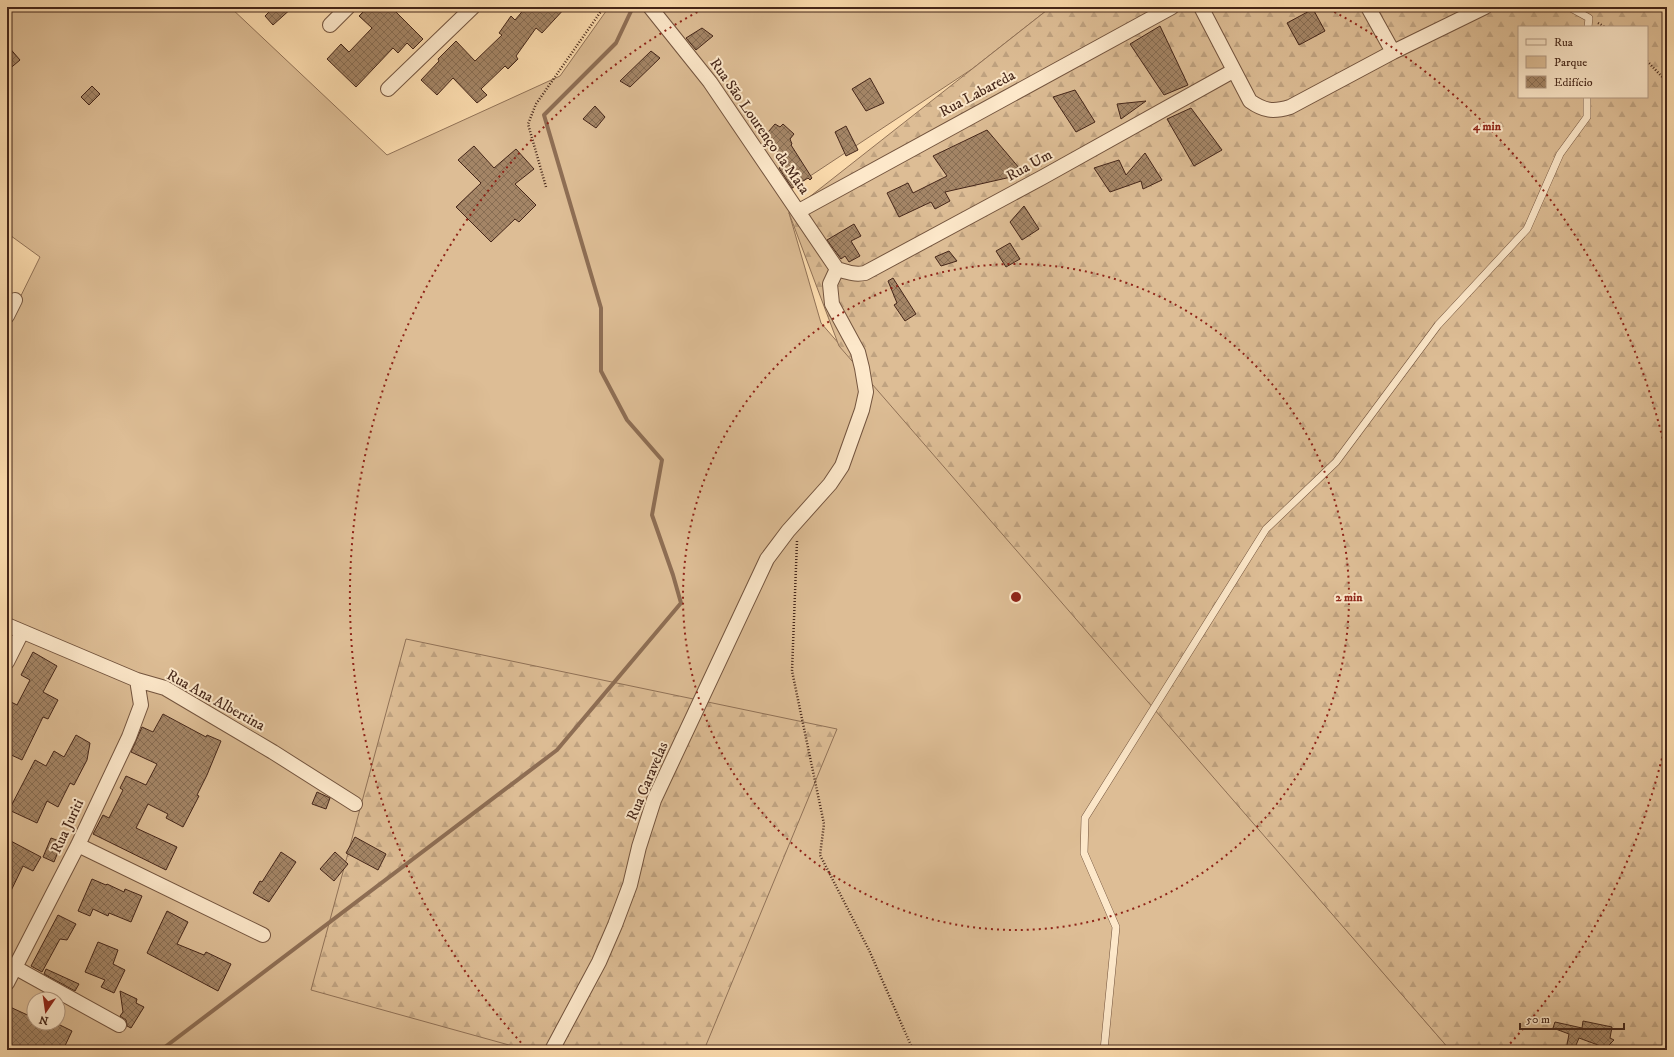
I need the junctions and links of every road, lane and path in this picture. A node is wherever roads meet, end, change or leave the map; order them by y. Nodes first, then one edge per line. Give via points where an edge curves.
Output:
1 (348, 7) edge
2 (473, 7) edge
3 (604, 7) edge
4 (650, 7) edge
5 (1172, 7) edge
6 (1201, 7) edge
7 (1368, 7) edge
8 (1485, 7) edge
9 (1569, 7) edge
10 (330, 25) dead end
11 (1588, 26) edge
12 (1393, 52) junction
13 (1648, 62) edge
14 (1234, 71) junction
15 (1667, 82) edge
16 (388, 89) dead end
17 (1587, 98) edge
18 (546, 187) dead end
19 (799, 211) junction
20 (837, 269) junction
21 (15, 300) dead end
22 (7, 316) edge
23 (798, 521) junction
24 (7, 625) edge
25 (22, 632) junction
26 (7, 662) edge
27 (137, 680) junction
28 (355, 804) dead end
29 (78, 845) junction
30 (263, 935) dead end
31 (16, 968) junction
32 (7, 982) edge
33 (119, 1025) dead end
34 (552, 1050) edge
35 (913, 1050) edge
36 (1104, 1050) edge

1 - 10 street
2 - 16 street
3 - 18 path via 536,104 528,124
4 - 19 street, Rua São Lourenço da Mata via 710,82
5 - 19 street, Rua Labareda
6 - 14 street
7 - 12 street
8 - 12 street
9 - 11 lane via 1589,18
12 - 14 street via 1290,107 1277,111 1258,107 1250,101
13 - 15 path
14 - 20 street, Rua Um via 865,273 850,273
17 - 36 lane via 1587,117 1560,154 1527,229 1438,325 1336,462 1266,529 1085,818 1084,853 1116,927
19 - 20 street, Rua São Lourenço da Mata
20 - 23 street, Rua Caravelas via 830,284 832,304 858,352 866,392 842,466
21 - 22 street
23 - 34 street, Rua Caravelas via 767,559 654,800 630,885 615,925 599,962
23 - 35 path via 792,671 824,824 820,855 869,950
24 - 25 street, Rua Ana Albertina
25 - 26 street
25 - 27 street, Rua Ana Albertina
27 - 28 street, Rua Ana Albertina via 165,688 182,697
27 - 29 street, Rua Juriti via 141,705 129,737
29 - 30 street
29 - 31 street, Rua Juriti
31 - 32 street, Rua Juriti
31 - 33 street

